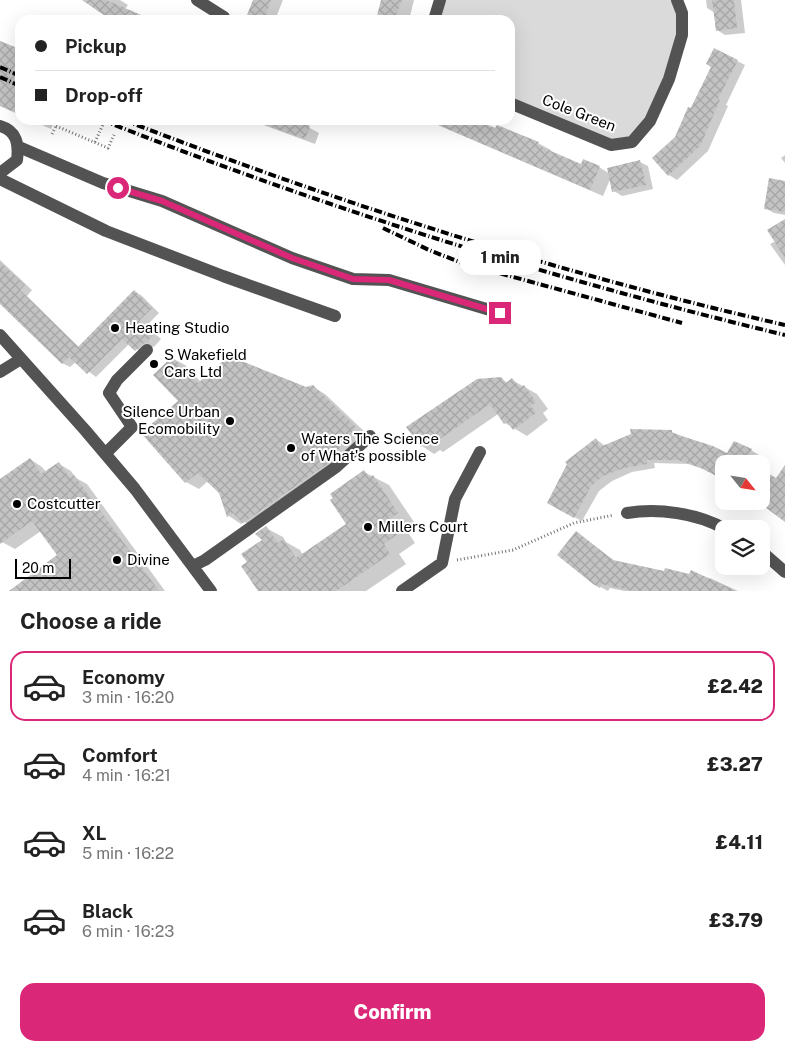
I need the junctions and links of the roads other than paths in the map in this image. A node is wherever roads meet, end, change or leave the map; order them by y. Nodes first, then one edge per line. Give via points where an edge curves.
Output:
1 (197, 0) edge
2 (440, 0) edge
3 (677, 0) edge
4 (221, 15) edge
5 (436, 15) edge
6 (515, 105) edge
7 (0, 126) edge
8 (18, 147) junction
9 (0, 173) edge
10 (0, 179) edge
11 (500, 313) dead end
12 (335, 316) dead end
13 (0, 335) edge
14 (148, 350) dead end
15 (22, 359) junction
16 (0, 372) edge
17 (370, 436) dead end
18 (480, 452) dead end
19 (105, 454) junction
20 (627, 513) road end
21 (715, 523) edge
22 (770, 559) edge
23 (193, 566) junction
24 (785, 572) edge
25 (212, 591) edge
26 (402, 591) edge

1 - 4 street
2 - 5 street
3 - 6 street, Cole Green via 682,13 682,34 669,78 650,120 632,142 611,146
7 - 8 street via 12,133
8 - 9 street via 17,160
8 - 11 street via 103,183 162,201 292,258 344,276 389,280
10 - 12 street via 106,231
13 - 15 street
14 - 19 street via 117,380 109,393 132,427
15 - 16 street
15 - 19 street
17 - 23 street via 336,467
18 - 26 street via 455,499 442,563
19 - 23 street
20 - 21 street via 639,511 692,516
22 - 24 street
23 - 25 street

